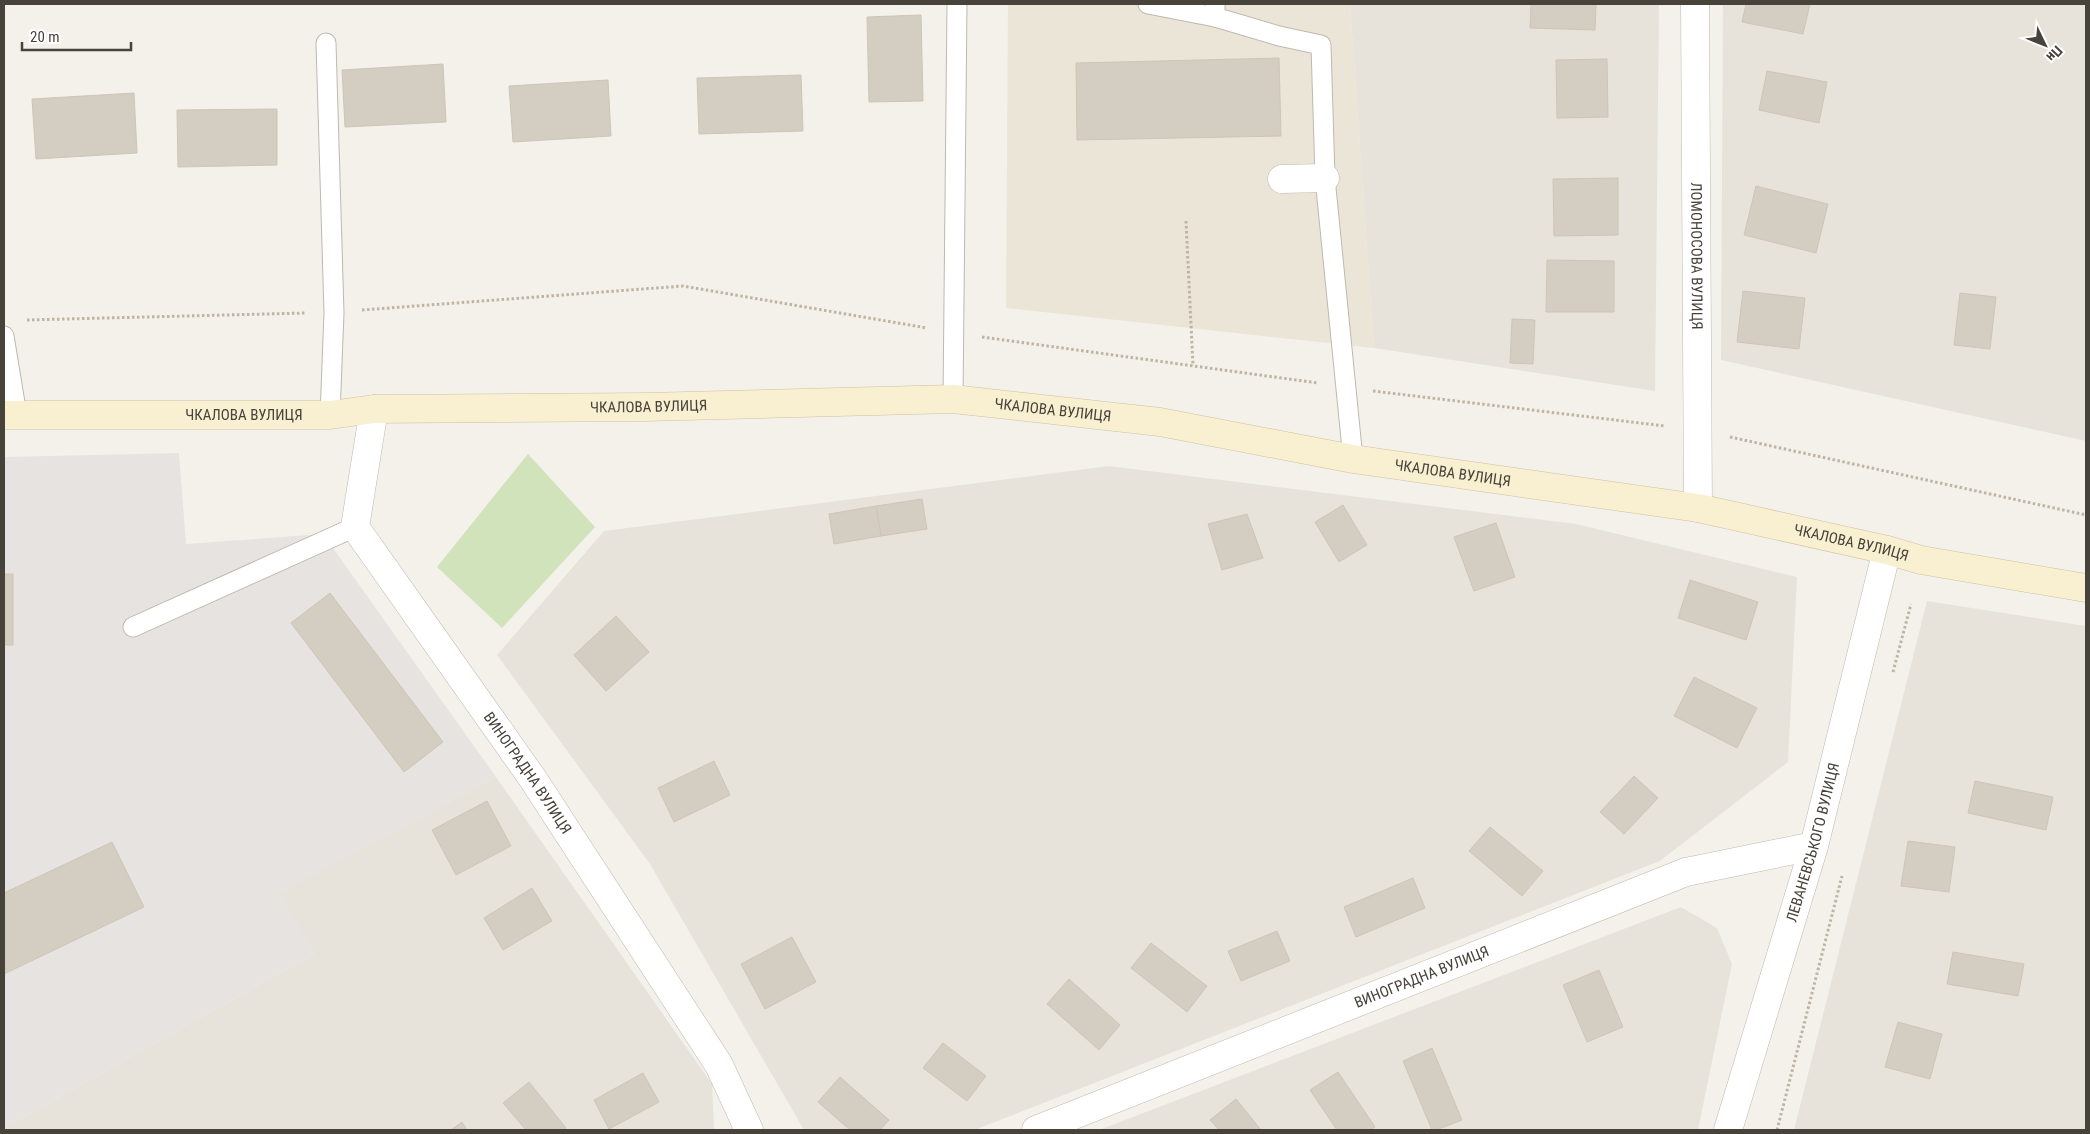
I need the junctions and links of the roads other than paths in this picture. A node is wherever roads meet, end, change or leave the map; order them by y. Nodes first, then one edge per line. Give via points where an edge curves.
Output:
1 (957, 4) edge
2 (1148, 4) edge
3 (1695, 4) edge
4 (1215, 11) edge
5 (326, 43) dead end
6 (1325, 178) junction
7 (1282, 179) dead end
8 (4, 336) edge
9 (953, 399) junction
10 (374, 409) junction
11 (10, 415) edge
12 (330, 415) junction
13 (1354, 459) junction
14 (1698, 508) junction
15 (355, 527) junction
16 (1887, 550) junction
17 (2086, 588) edge
18 (134, 628) dead end
19 (1814, 846) junction
20 (749, 1130) edge
21 (1036, 1130) edge
22 (1728, 1130) edge

1 - 9 lane
2 - 4 lane
3 - 14 street, ЛОМОНОСОВА ВУЛИЦЯ
4 - 6 lane via 1279,36 1321,45
5 - 12 lane via 334,312
6 - 7 street
6 - 13 lane
8 - 11 lane
9 - 10 main road, ЧКАЛОВА ВУЛИЦЯ via 646,407
9 - 13 main road, ЧКАЛОВА ВУЛИЦЯ via 1160,422
10 - 12 main road, ЧКАЛОВА ВУЛИЦЯ
10 - 15 street
11 - 12 main road, ЧКАЛОВА ВУЛИЦЯ
13 - 14 main road, ЧКАЛОВА ВУЛИЦЯ
14 - 16 main road, ЧКАЛОВА ВУЛИЦЯ
15 - 18 lane
15 - 20 street, ВИНОГРАДНА ВУЛИЦЯ via 539,787 719,1065
16 - 17 main road, ЧКАЛОВА ВУЛИЦЯ via 1921,560
16 - 19 street, ЛЕВАНЕВСЬКОГО ВУЛИЦЯ
19 - 21 street, ВИНОГРАДНА ВУЛИЦЯ via 1686,872
19 - 22 street, ЛЕВАНЕВСЬКОГО ВУЛИЦЯ

